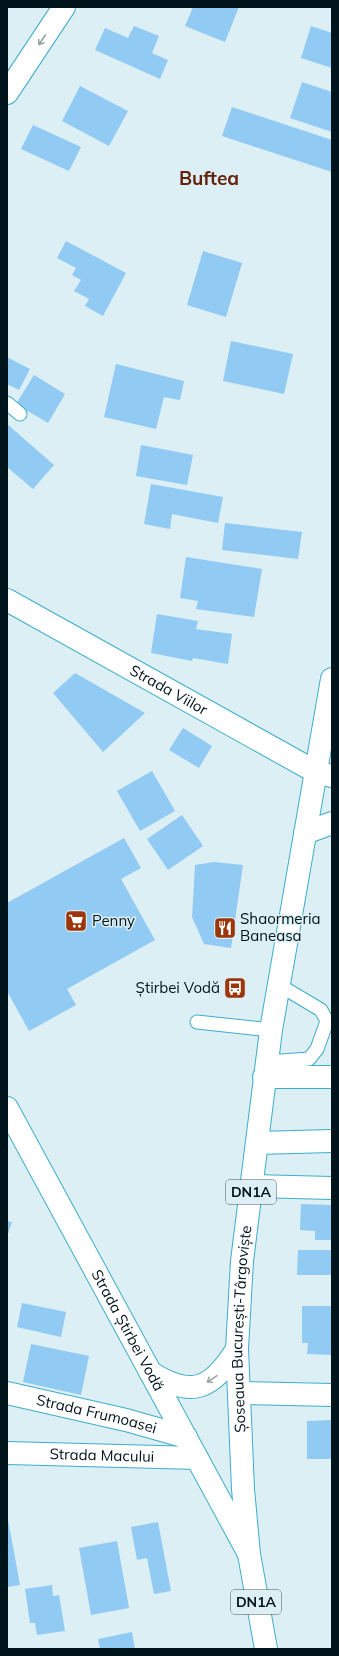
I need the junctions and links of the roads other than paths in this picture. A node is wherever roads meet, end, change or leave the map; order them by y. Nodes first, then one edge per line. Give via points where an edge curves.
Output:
1 (64, 7) edge
2 (7, 93) edge
3 (7, 403) edge
4 (20, 414) dead end
5 (7, 600) edge
6 (332, 678) edge
7 (324, 774) edge
8 (332, 823) edge
9 (305, 833) junction
10 (279, 985) junction
11 (197, 1022) dead end
12 (271, 1030) junction
13 (266, 1070) junction
14 (332, 1078) edge
15 (7, 1108) edge
16 (332, 1141) edge
17 (256, 1143) junction
18 (252, 1186) junction
19 (332, 1188) edge
20 (237, 1349) junction
21 (150, 1372) junction
22 (7, 1393) edge
23 (239, 1393) junction
24 (332, 1395) edge
25 (186, 1437) junction
26 (7, 1453) edge
27 (197, 1458) junction
28 (249, 1554) junction
29 (266, 1649) edge

1 -> 2 main road
3 - 4 lane
5 - 7 main road, Strada Viilor
6 - 7 main road, Șoseaua București-Târgoviște / DN1A
7 - 9 main road, Șoseaua București-Târgoviște / DN1A
8 - 9 main road
9 - 10 main road, Șoseaua București-Târgoviște / DN1A
10 - 12 main road, Șoseaua București-Târgoviște / DN1A
10 - 13 lane via 321,1010 327,1021 318,1049 308,1059
11 - 12 lane
12 - 13 main road, Șoseaua București-Târgoviște / DN1A
13 - 14 main road
13 - 17 main road, Șoseaua București-Târgoviște / DN1A
15 - 21 main road, Strada Știrbei Vodă
16 - 17 main road
17 - 18 main road, Șoseaua București-Târgoviște / DN1A
18 - 19 main road
18 - 20 main road, Șoseaua București-Târgoviște / DN1A via 242,1261
20 -> 21 main road via 216,1378 201,1386 181,1386 165,1381
20 - 23 main road, Șoseaua București-Târgoviște / DN1A
21 - 25 main road, Strada Știrbei Vodă
22 - 25 main road, Strada Frumoasei via 126,1420
23 - 24 main road
23 - 28 main road, Șoseaua București-Târgoviște / DN1A
25 - 27 main road, Strada Știrbei Vodă
26 - 27 main road, Strada Macului
27 - 28 main road, Strada Știrbei Vodă
28 - 29 main road, Șoseaua București-Târgoviște / DN1A

